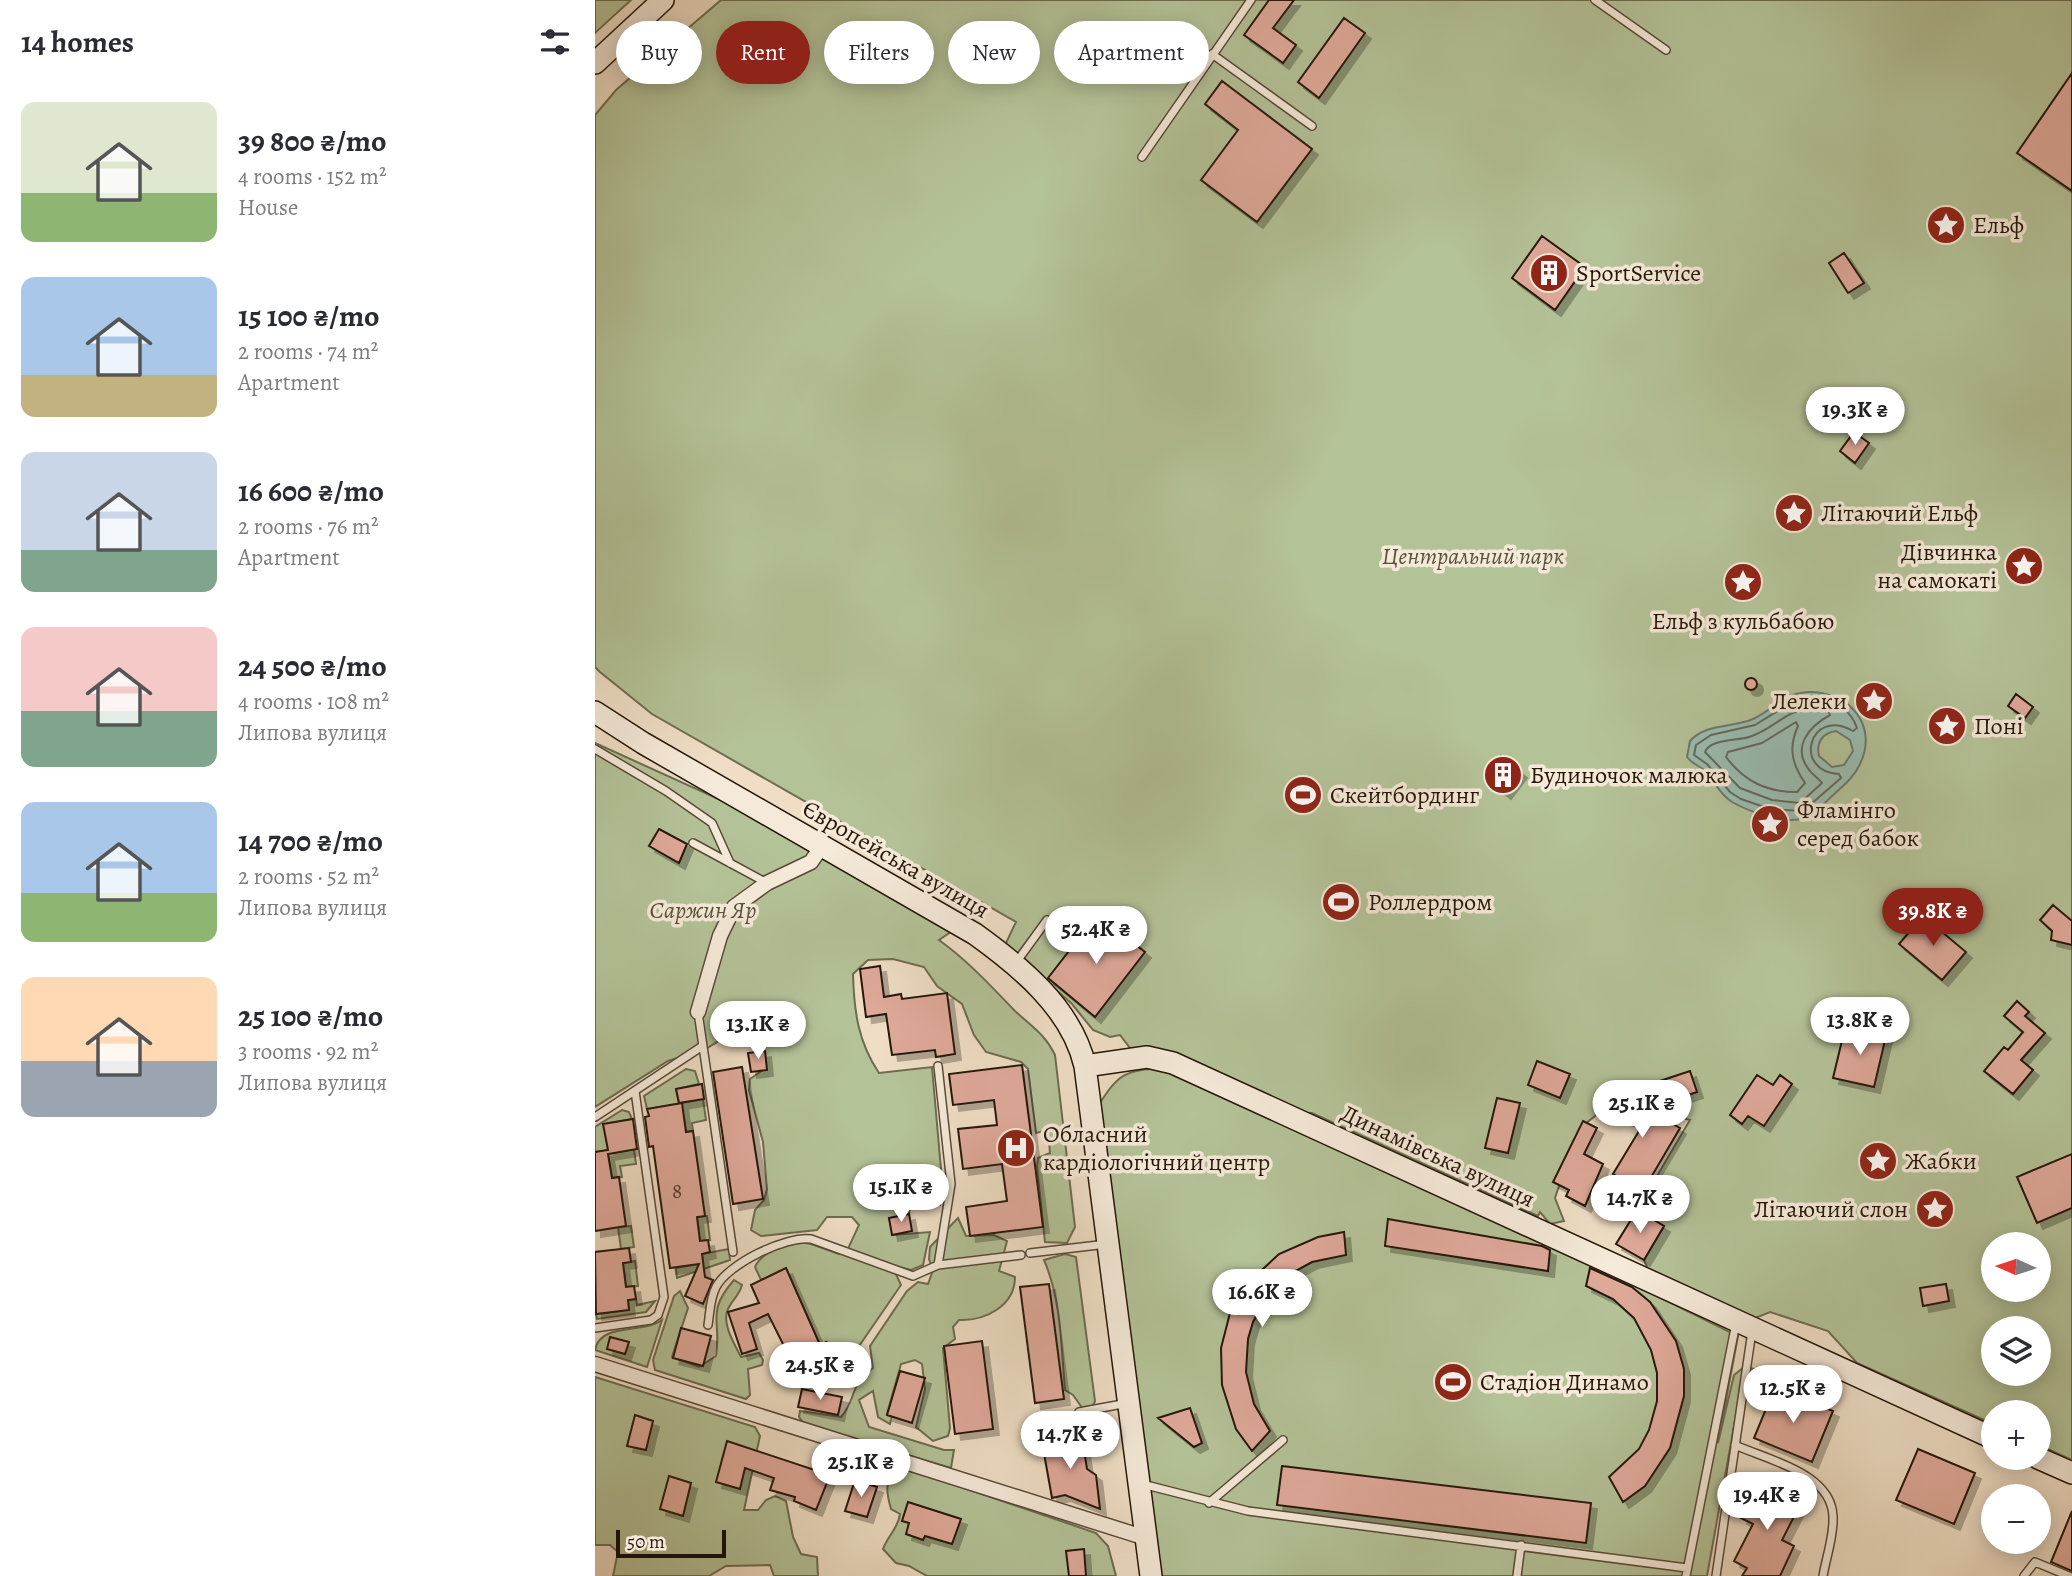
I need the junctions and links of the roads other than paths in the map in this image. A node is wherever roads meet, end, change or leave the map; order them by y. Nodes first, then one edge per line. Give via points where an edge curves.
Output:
1 (663, 0) edge
2 (1251, 0) edge
3 (1595, 0) edge
4 (1666, 50) dead end
5 (1212, 54) junction
6 (595, 63) edge
7 (1312, 126) dead end
8 (1142, 157) dead end
9 (595, 712) edge
10 (595, 749) edge
11 (693, 843) dead end
12 (822, 846) junction
13 (730, 863) junction
14 (767, 883) junction
15 (1070, 937) dead end
16 (1015, 965) junction
17 (698, 1012) joint
18 (701, 1047) junction
19 (939, 1066) dead end
20 (1085, 1066) junction
21 (635, 1091) junction
22 (595, 1117) edge
23 (1108, 1244) junction
24 (733, 1252) dead end
25 (1030, 1253) dead end
26 (1021, 1255) dead end
27 (938, 1265) junction
28 (708, 1325) dead end
29 (1744, 1325) junction
30 (595, 1328) edge
31 (595, 1364) edge
32 (1129, 1403) junction
33 (1079, 1412) dead end
34 (1981, 1433) edge
35 (1283, 1440) dead end
36 (1735, 1445) junction
37 (2051, 1464) edge
38 (2072, 1473) edge
39 (1139, 1483) junction
40 (1209, 1503) junction
41 (1146, 1538) junction
42 (1521, 1545) junction
43 (1686, 1572) edge
44 (1151, 1576) edge
45 (1517, 1576) edge
46 (1716, 1576) edge
47 (1823, 1576) edge
48 (2024, 1576) edge
49 (2069, 1576) edge

1 - 6 main road
2 - 5 lane
3 - 4 lane
5 - 7 lane
5 - 8 lane
9 - 12 main road, Європейська вулиця
10 - 13 lane via 712,823
11 - 13 lane
12 - 14 street via 811,862
12 - 16 main road, Європейська вулиця via 961,925
13 - 14 lane
14 - 17 street via 730,912
15 - 16 lane via 1047,920
16 - 20 main road, Європейська вулиця via 1071,1028
17 - 18 lane
18 - 21 lane
18 - 24 lane
19 - 27 lane via 951,1184
20 - 23 main road, Європейська вулиця
20 - 29 main road, Динамівська вулиця via 1147,1057 1173,1063
21 - 22 lane
21 - 30 lane via 664,1297 658,1315 651,1320
23 - 25 lane
23 - 32 main road, Європейська вулиця
26 - 27 lane
27 - 28 lane via 913,1276 811,1239 783,1241 723,1277 715,1288
29 - 34 main road, Динамівська вулиця
29 - 36 lane
29 - 43 lane
31 - 41 street
32 - 33 lane
32 - 39 main road, Європейська вулиця
35 - 40 lane
36 - 46 lane
36 - 47 lane via 1821,1486 1831,1502 1833,1518
37 - 38 main road
39 - 40 lane
39 - 41 main road, Європейська вулиця
40 - 42 lane
41 - 44 main road, Європейська вулиця
42 - 43 lane
42 - 45 lane
48 - 49 lane via 2035,1562

